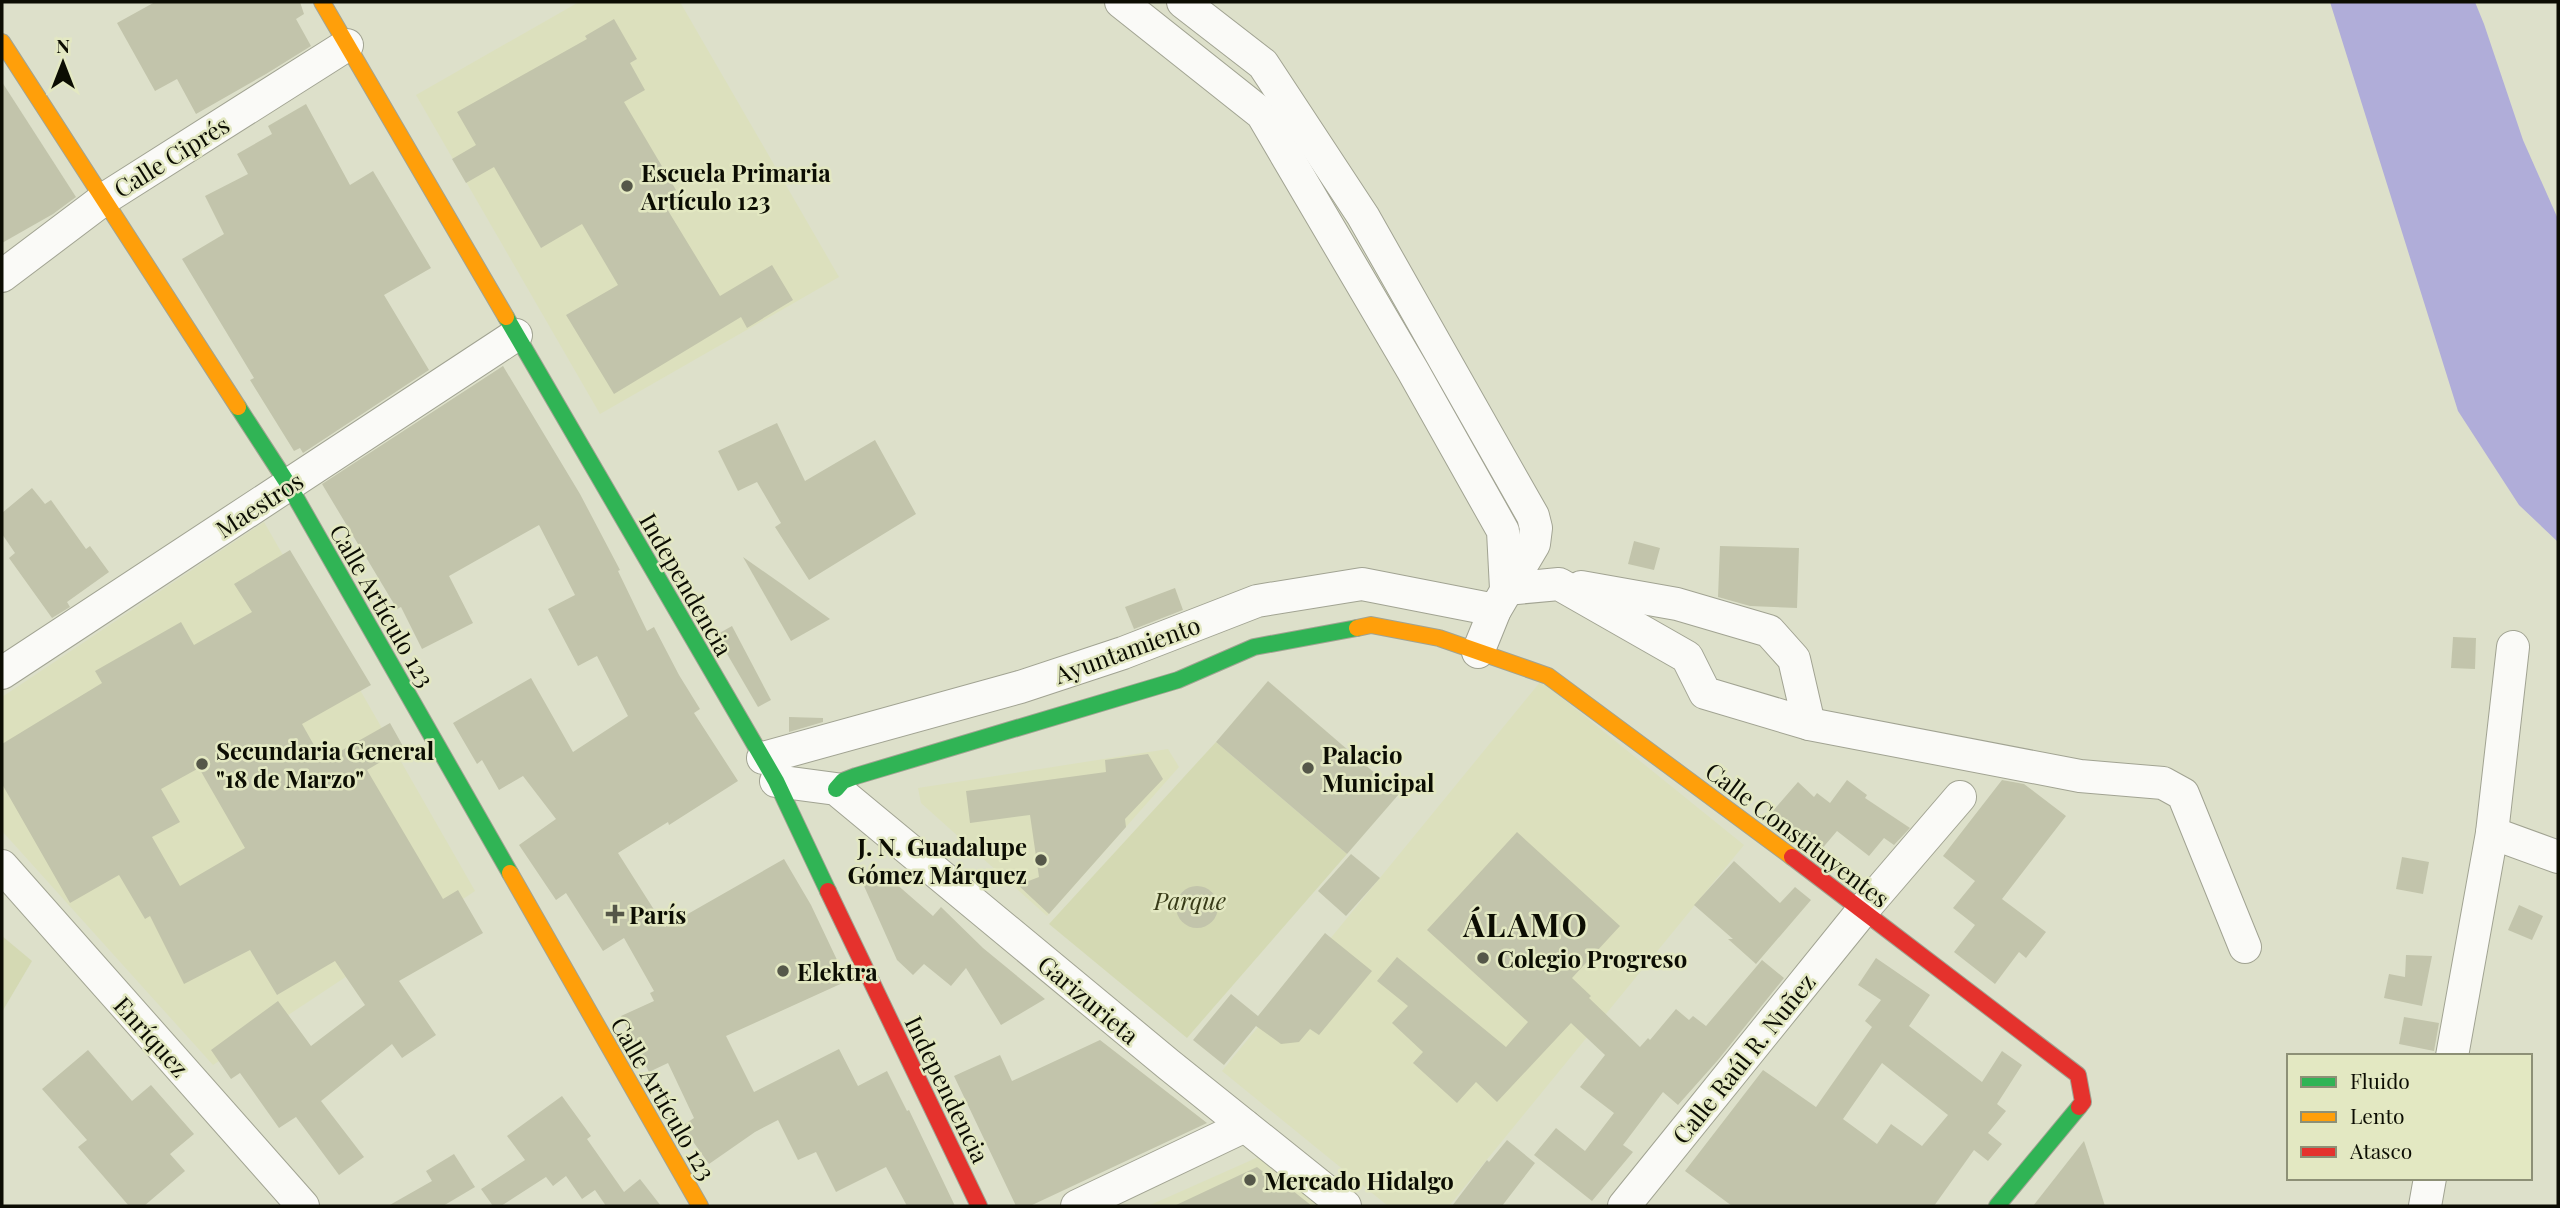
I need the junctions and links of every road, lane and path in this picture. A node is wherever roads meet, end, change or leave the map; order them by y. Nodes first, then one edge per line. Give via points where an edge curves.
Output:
1 (323, 2) edge
2 (1121, 2) edge
3 (1183, 2) edge
4 (2, 42) edge
5 (347, 45) junction
6 (104, 199) junction
7 (2, 276) edge
8 (516, 335) junction
9 (288, 484) junction
10 (1559, 584) junction
11 (1500, 599) junction
12 (2513, 647) dead end
13 (1478, 652) junction
14 (2, 673) edge
15 (1809, 724) junction
16 (769, 770) junction
17 (836, 789) junction
18 (1960, 797) dead end
19 (2492, 833) junction
20 (2558, 857) edge
21 (2, 866) edge
22 (1863, 910) junction
23 (2245, 947) dead end
24 (2452, 1054) edge
25 (1245, 1126) junction
26 (2430, 1180) edge
27 (294, 1204) edge
28 (1631, 1204) edge
29 (700, 1206) edge
30 (979, 1206) edge
31 (1077, 1206) edge
32 (1345, 1206) edge
33 (1997, 1206) edge
34 (2425, 1206) edge

1 - 5 street, Independencia
2 - 11 street via 1262,114 1503,531
3 - 11 street via 1263,64 1363,216 1533,516 1534,544
4 - 6 street, Calle Artículo 123
5 - 6 street, Calle Ciprés
5 - 8 street, Independencia
6 - 7 street, Calle Ciprés
6 - 9 street, Calle Artículo 123
8 - 9 street, Maestros
8 - 16 street, Independencia
9 - 14 street, Maestros
9 - 29 street, Calle Artículo 123
10 - 11 street, Ayuntamiento
10 - 15 street via 1687,657 1705,693
10 - 15 street, Ayuntamiento via 1677,604 1769,631 1794,659
11 - 13 street
11 - 16 street, Ayuntamiento via 1362,584 1257,601 1123,653
12 - 19 street
13 - 17 street, Ayuntamiento via 1439,638 1371,625 1283,640 1254,647 1178,680 856,776
13 - 22 street, Calle Constituyentes via 1548,676
15 - 23 street via 2080,776 2163,783 2183,794
16 - 17 street
16 - 30 street, Independencia
17 - 25 street, Garizurieta
18 - 22 street, Calle Raúl R. Nuñez
19 - 20 street
19 - 24 street
21 - 27 street, Enríquez
22 - 28 street, Calle Raúl R. Nuñez
22 - 33 street, Calle Constituyentes via 2078,1076 2083,1102
25 - 31 street
25 - 32 street, Garizurieta
26 - 34 street

